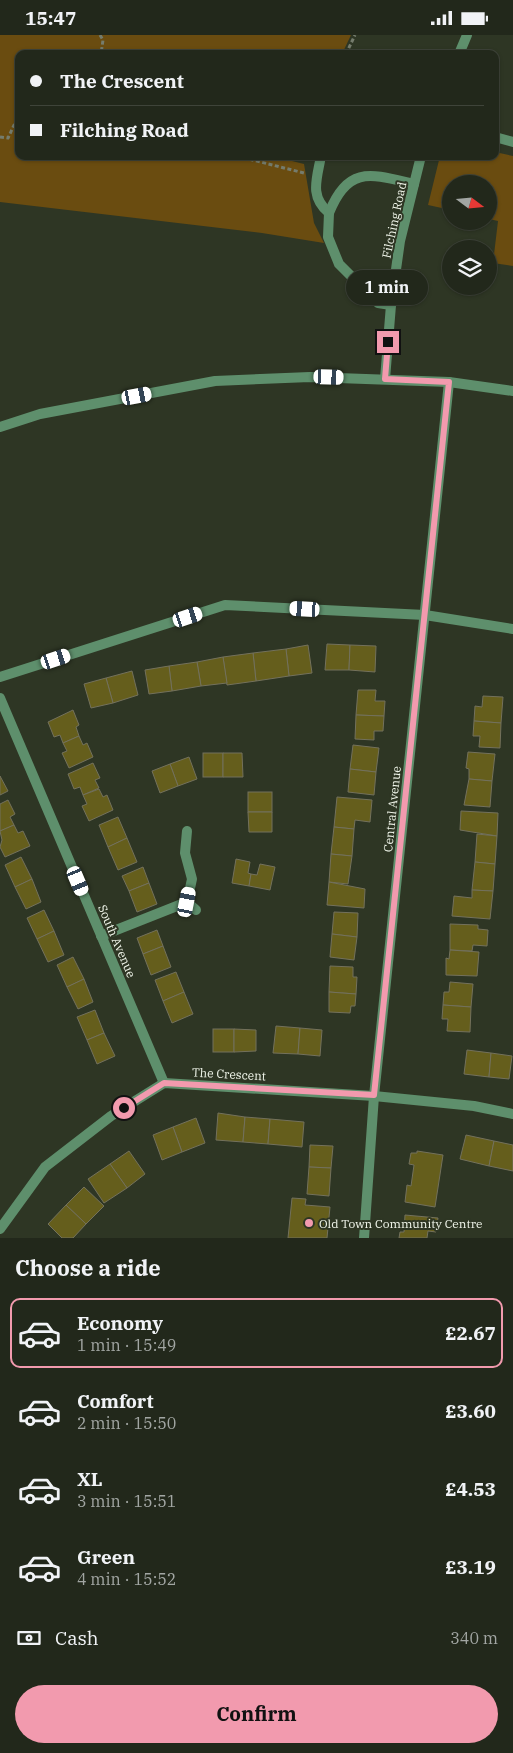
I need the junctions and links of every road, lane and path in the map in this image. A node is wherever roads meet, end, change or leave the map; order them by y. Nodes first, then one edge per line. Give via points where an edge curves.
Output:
1 (100, 35) edge
2 (355, 35) edge
3 (467, 35) edge
4 (102, 50) edge
5 (348, 50) edge
6 (461, 50) edge
7 (15, 123) edge
8 (0, 137) edge
9 (499, 138) edge
10 (513, 142) edge
11 (252, 160) edge
12 (320, 160) edge
13 (420, 160) edge
14 (317, 177) junction
15 (414, 185) junction
16 (329, 213) junction
17 (391, 305) junction
18 (385, 379) junction
19 (449, 382) junction
20 (513, 391) edge
21 (0, 427) edge
22 (425, 615) junction
23 (513, 629) edge
24 (0, 677) edge
25 (0, 699) edge
26 (187, 831) dead end
27 (187, 902) junction
28 (196, 910) dead end
29 (101, 936) junction
30 (164, 1083) junction
31 (374, 1095) junction
32 (513, 1114) edge
33 (0, 1229) edge
34 (364, 1238) edge

1 - 4 path
2 - 5 path
3 - 6 street
7 - 8 path via 8,138
9 - 10 street
11 - 14 path
12 - 14 street
13 - 15 street, Filching Road
14 - 16 street via 316,195 320,205
15 - 16 street via 367,176 350,181 337,193
15 - 17 street, Filching Road via 400,241
16 - 17 street via 328,237 339,264 378,303
17 - 18 street, Filching Road
18 - 19 street
18 - 21 street via 310,377 215,381 40,414
19 - 20 street
19 - 22 street, Central Avenue
22 - 23 street
22 - 24 street via 225,605
22 - 31 street, Central Avenue
25 - 29 street, South Avenue
26 - 27 street via 185,853 192,879
27 - 28 street
27 - 29 street
29 - 30 street, South Avenue
30 - 31 street, The Crescent
30 - 33 street via 111,1117 45,1167
31 - 32 street, The Crescent via 474,1106
31 - 34 street, Central Avenue

